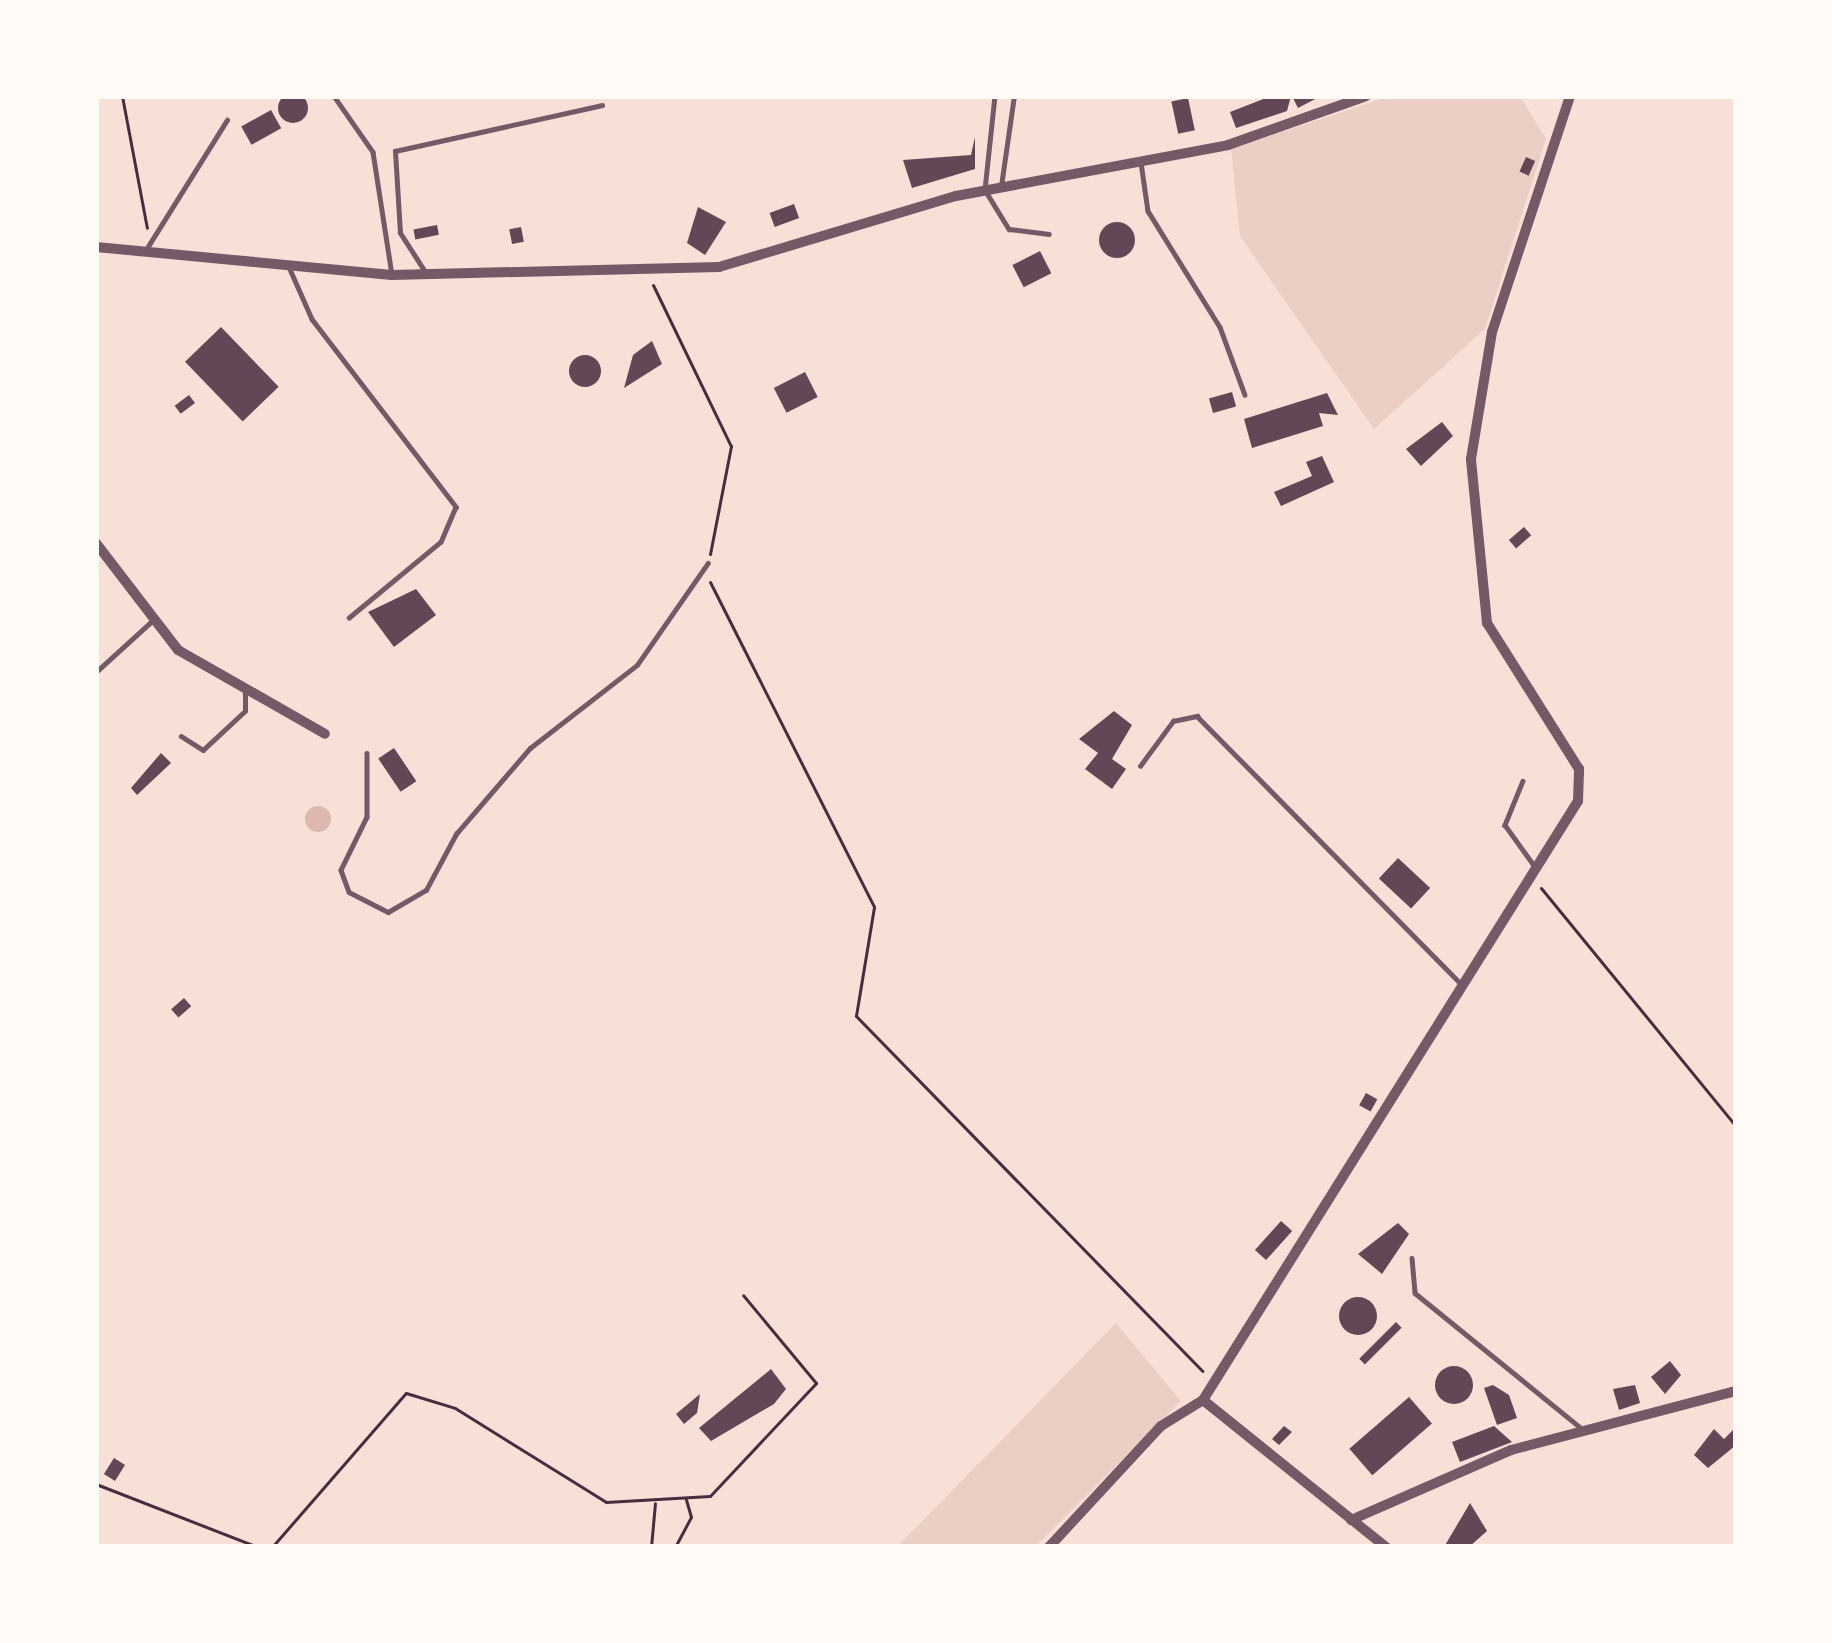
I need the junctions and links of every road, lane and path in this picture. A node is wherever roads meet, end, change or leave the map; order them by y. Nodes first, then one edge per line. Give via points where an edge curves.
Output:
1 (122, 96) edge
2 (334, 96) edge
3 (995, 96) edge
4 (1014, 96) edge
5 (1366, 96) edge
6 (1570, 96) edge
7 (602, 105) dead end
8 (227, 120) dead end
9 (1141, 161) junction
10 (1001, 186) junction
11 (985, 190) junction
12 (1049, 234) dead end
13 (147, 242) junction
14 (96, 247) edge
15 (289, 262) junction
16 (654, 271) junction
17 (392, 275) junction
18 (428, 276) junction
19 (1245, 395) dead end
20 (96, 544) edge
21 (708, 563) junction
22 (349, 618) dead end
23 (152, 621) junction
24 (96, 672) edge
25 (244, 686) junction
26 (325, 734) dead end
27 (181, 736) dead end
28 (367, 753) dead end
29 (1140, 766) dead end
30 (1523, 781) dead end
31 (1533, 864) junction
32 (1457, 981) junction
33 (1736, 1126) edge
34 (1412, 1258) dead end
35 (743, 1295) dead end
36 (1213, 1383) junction
37 (1736, 1391) edge
38 (1203, 1400) junction
39 (1584, 1431) junction
40 (96, 1484) edge
41 (686, 1499) junction
42 (655, 1502) junction
43 (1351, 1520) junction
44 (258, 1547) edge
45 (272, 1547) edge
46 (651, 1547) edge
47 (675, 1547) edge
48 (1049, 1547) edge
49 (1386, 1547) edge

1 - 13 path
2 - 17 lane via 373,152
3 - 11 lane
4 - 10 lane
5 - 9 street via 1228,145
6 - 31 street via 1492,332 1471,459 1486,623 1582,778 1573,812
7 - 18 lane via 395,151 400,233
8 - 13 lane
9 - 10 street
9 - 19 lane via 1148,211 1220,327
10 - 11 street
11 - 12 lane via 1009,229
11 - 16 street via 764,257
13 - 14 street
13 - 15 street
15 - 17 street
15 - 22 lane via 312,319 456,507 441,542
16 - 18 street
16 - 21 path via 731,446
17 - 18 street
20 - 23 street
21 - 28 lane via 638,665 530,748 456,834 426,890 388,912 350,892 341,870 367,817
21 - 36 path via 710,587 874,907 856,1016
23 - 24 lane
23 - 25 street via 178,650
25 - 26 street
25 - 27 lane via 245,711 203,750
29 - 32 lane via 1173,721 1197,716
30 - 31 lane via 1505,825
31 - 32 street
31 - 33 path via 1545,898
32 - 36 street
34 - 39 lane via 1415,1293
35 - 41 path via 816,1383 710,1496
36 - 38 street
37 - 39 street
38 - 43 street
38 - 48 street via 1161,1426
39 - 43 street
40 - 44 path
41 - 42 path
41 - 47 path via 691,1517
42 - 45 path via 606,1502 455,1408 406,1393
42 - 46 path
43 - 49 street

